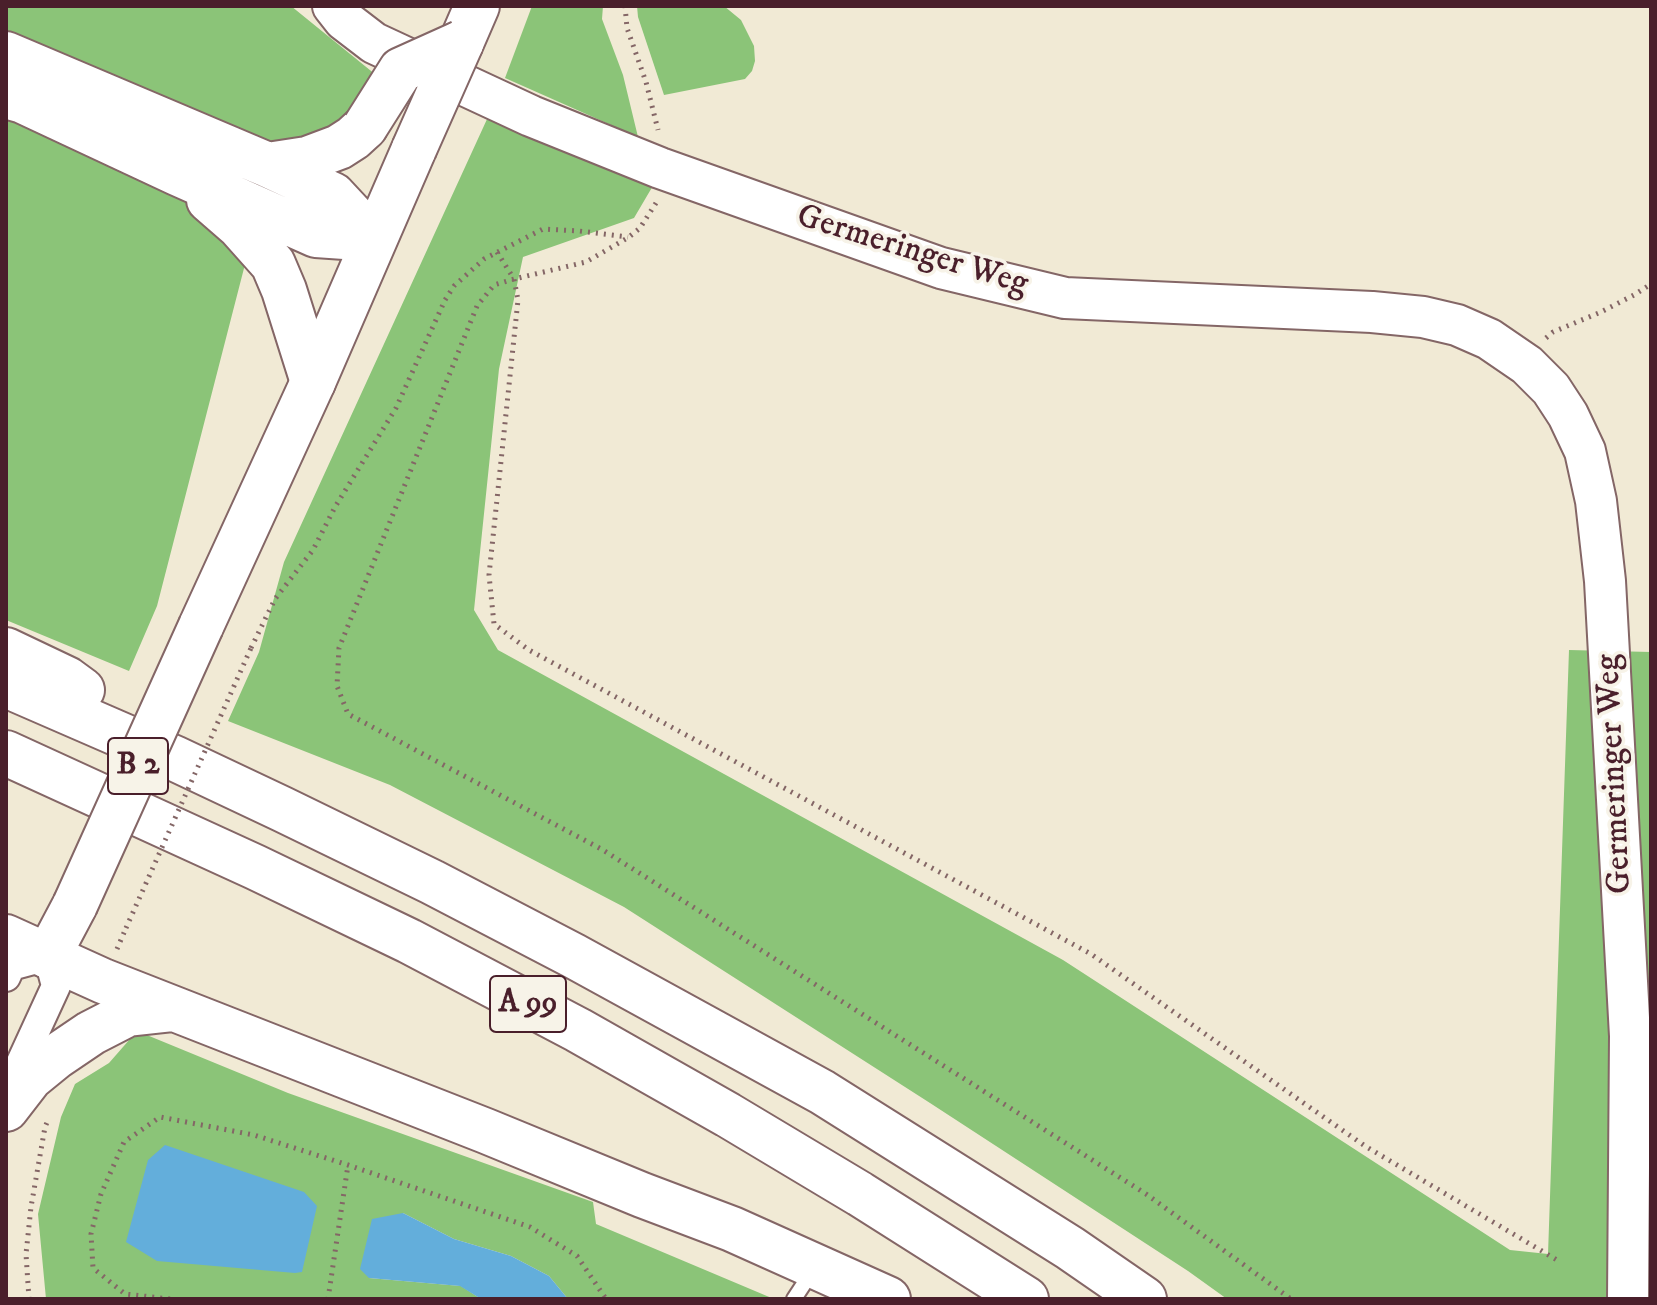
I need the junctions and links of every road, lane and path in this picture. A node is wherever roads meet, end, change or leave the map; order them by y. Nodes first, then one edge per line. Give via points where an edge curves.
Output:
1 (333, 6) edge
2 (625, 6) edge
3 (469, 25) edge
4 (6, 54) edge
5 (6, 96) edge
6 (268, 165) junction
7 (660, 168) junction
8 (177, 173) junction
9 (629, 237) junction
10 (374, 239) junction
11 (497, 252) junction
12 (514, 279) junction
13 (1651, 284) edge
14 (1527, 365) junction
15 (313, 382) junction
16 (6, 650) edge
17 (6, 685) edge
18 (6, 753) edge
19 (174, 758) junction
20 (6, 937) edge
21 (48, 956) junction
22 (6, 977) edge
23 (103, 981) junction
24 (174, 1009) junction
25 (6, 1095) edge
26 (6, 1109) edge
27 (51, 1113) dead end
28 (348, 1165) junction
29 (1557, 1260) dead end
30 (805, 1282) edge
31 (29, 1299) edge
32 (170, 1299) edge
33 (328, 1299) edge
34 (606, 1299) edge
35 (888, 1299) edge
36 (1026, 1299) edge
37 (1144, 1299) edge
38 (1291, 1299) edge
39 (1628, 1299) edge

1 - 7 street, Germeringer Weg via 374,43 531,116
2 - 7 path via 659,133
3 - 6 main road, bridge via 401,70 353,138 307,159
3 - 10 main road, B 2, bridge
4 - 6 main road
5 - 8 main road
6 - 10 main road via 333,195
7 - 9 path via 657,201
7 - 14 street, Germeringer Weg via 941,268 1065,298 1423,317 1489,339
8 - 10 main road via 316,235
8 - 15 main road via 240,227 273,264
9 - 11 path via 543,229
9 - 12 path via 586,262
10 - 15 main road, B 2
11 - 12 path
11 - 23 path, bridge via 454,286 445,300 396,408 313,550 275,599
12 - 29 path via 518,300 489,575 494,624 529,650 1091,954 1365,1146
12 - 38 path via 494,285 477,306 339,648 337,686 348,714 603,850 1146,1194
13 - 14 path via 1553,332
14 - 39 street, Germeringer Weg via 1568,415 1585,451 1596,501 1630,1036
15 - 21 main road, B 2, bridge
16 - 19 main road via 67,679
17 - 19 main road, A 99
18 - 36 main road, A 99 via 381,927 578,1030 755,1130
19 - 37 main road, A 99 via 432,882 822,1092
20 - 21 main road
21 - 22 street via 11,966
21 - 23 main road
21 - 25 street via 56,986
23 - 24 main road
24 - 26 main road via 128,1014 91,1033 30,1078
24 - 30 main road via 732,1229
27 - 31 path via 31,1207
28 - 32 path via 254,1135 160,1117 124,1142 101,1194 91,1234 93,1268 125,1294
28 - 33 path
28 - 34 path via 530,1227 577,1256
30 - 35 main road

